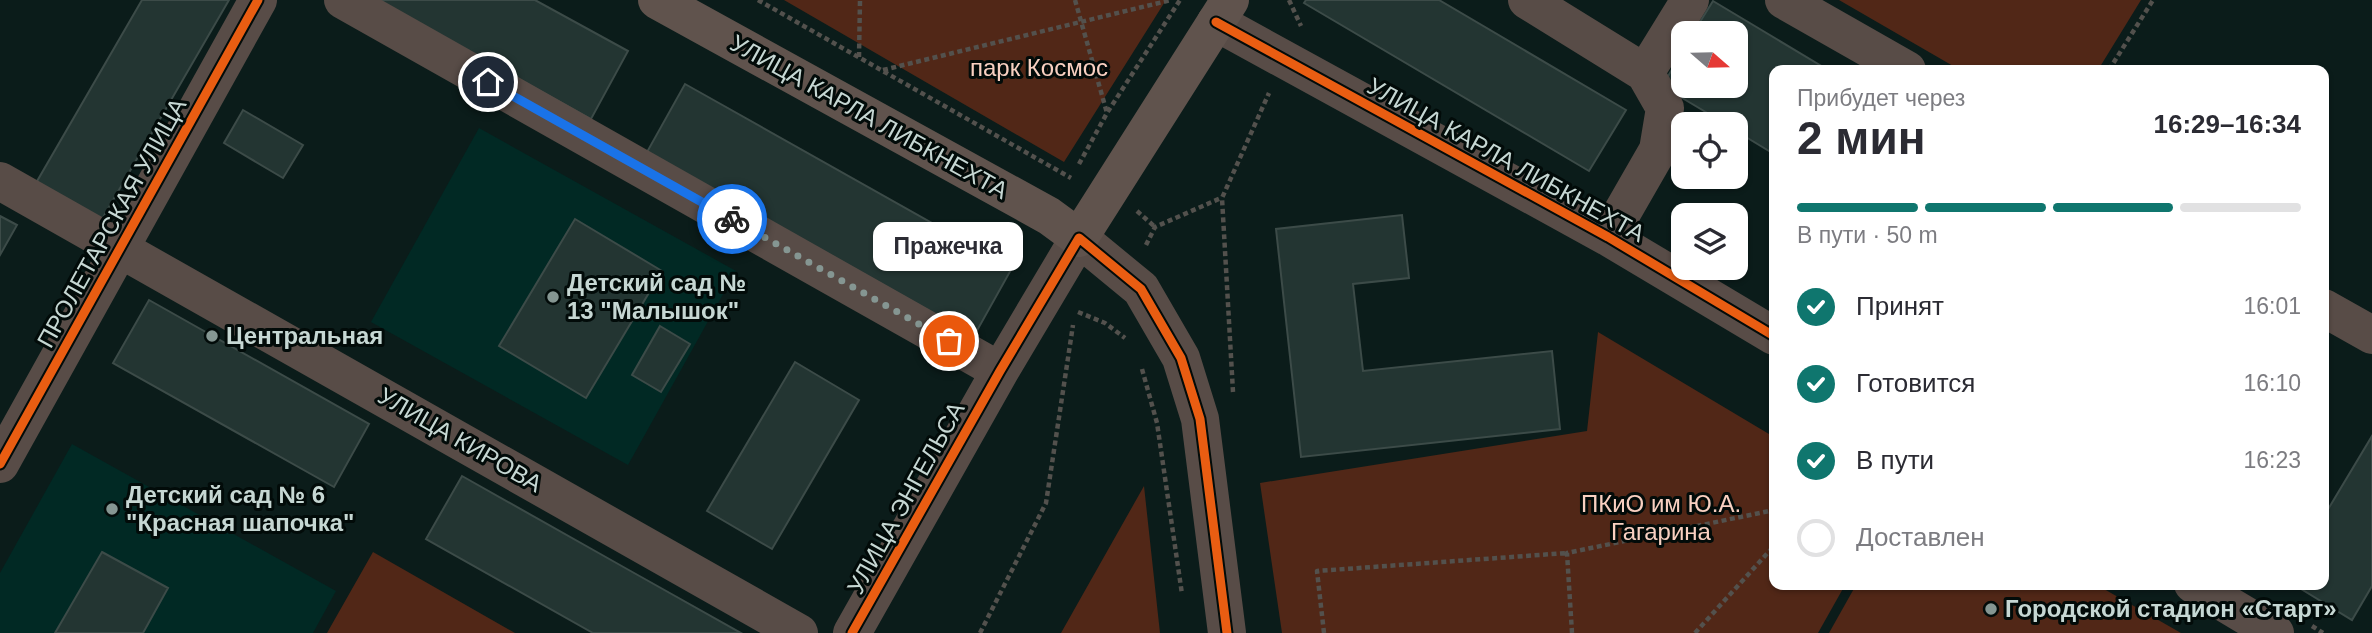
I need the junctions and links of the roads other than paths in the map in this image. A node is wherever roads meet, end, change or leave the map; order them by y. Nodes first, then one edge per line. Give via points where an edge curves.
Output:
1 (258, 0) edge
2 (343, 0) edge
3 (657, 0) edge
4 (1527, 0) edge
5 (1690, 0) edge
6 (1784, 0) edge
7 (1223, 11) edge
8 (1898, 65) edge
9 (1645, 73) junction
10 (0, 181) edge
11 (1064, 227) junction
12 (1608, 237) junction
13 (121, 248) junction
14 (2329, 311) edge
15 (1769, 333) edge
16 (2372, 335) edge
17 (1000, 370) junction
18 (0, 464) edge
19 (2203, 590) edge
20 (799, 633) edge
21 (852, 633) edge
22 (1227, 633) edge
23 (2275, 633) edge

1 - 13 street, ПРОЛЕТАРСКАЯ УЛИЦА
2 - 17 street
3 - 11 main road, УЛИЦА КАРЛА ЛИБКНЕХТА
4 - 9 street
5 - 9 street
6 - 8 street
7 - 11 main road, УЛИЦА ЭНГЕЛЬСА
7 - 12 street, УЛИЦА КАРЛА ЛИБКНЕХТА via 1284,60
9 - 12 street via 1665,107 1657,150
10 - 13 street, УЛИЦА КИРОВА
11 - 17 street, УЛИЦА ЭНГЕЛЬСА
11 - 22 street via 1141,289 1181,358 1200,419
12 - 15 street, УЛИЦА КАРЛА ЛИБКНЕХТА
13 - 18 street, ПРОЛЕТАРСКАЯ УЛИЦА
13 - 20 street, УЛИЦА КИРОВА
14 - 16 street
17 - 21 street, УЛИЦА ЭНГЕЛЬСА
19 - 23 street

